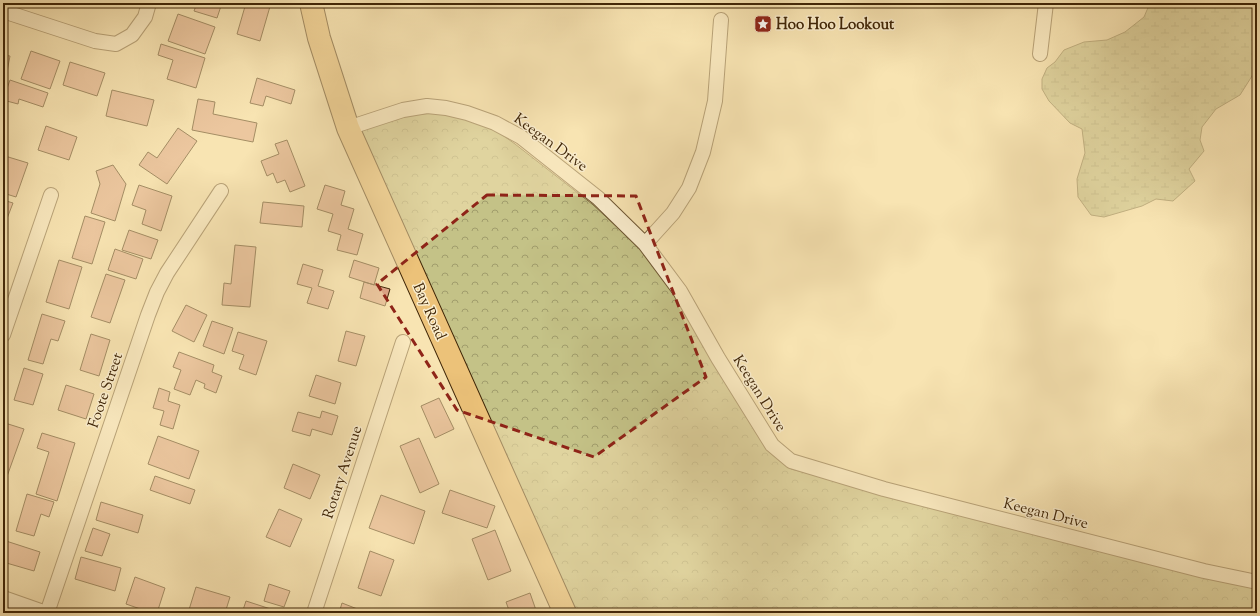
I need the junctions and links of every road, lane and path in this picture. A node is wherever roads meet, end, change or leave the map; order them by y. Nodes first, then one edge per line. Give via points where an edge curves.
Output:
1 (149, 3) edge
2 (311, 3) edge
3 (1046, 3) edge
4 (3, 11) edge
5 (721, 20) dead end
6 (1040, 54) dead end
7 (348, 128) junction
8 (220, 191) dead end
9 (51, 195) dead end
10 (645, 244) junction
11 (3, 335) edge
12 (403, 342) dead end
13 (1257, 582) edge
14 (3, 600) edge
15 (40, 613) edge
16 (47, 613) edge
17 (314, 613) edge
18 (565, 613) edge

1 - 4 street via 145,18 132,35 116,44 95,41
2 - 7 main road, Bay Road
3 - 6 street
5 - 10 street via 715,101 703,152 689,188 673,213
7 - 10 street, Keegan Drive via 403,110 427,106 453,110 495,123 521,138 598,198
7 - 18 main road, Bay Road
8 - 16 street, Foote Street via 157,292
9 - 11 street
10 - 13 street, Keegan Drive via 680,291 772,445 791,461 891,491 1204,571
12 - 17 street, Rotary Avenue
14 - 15 street

